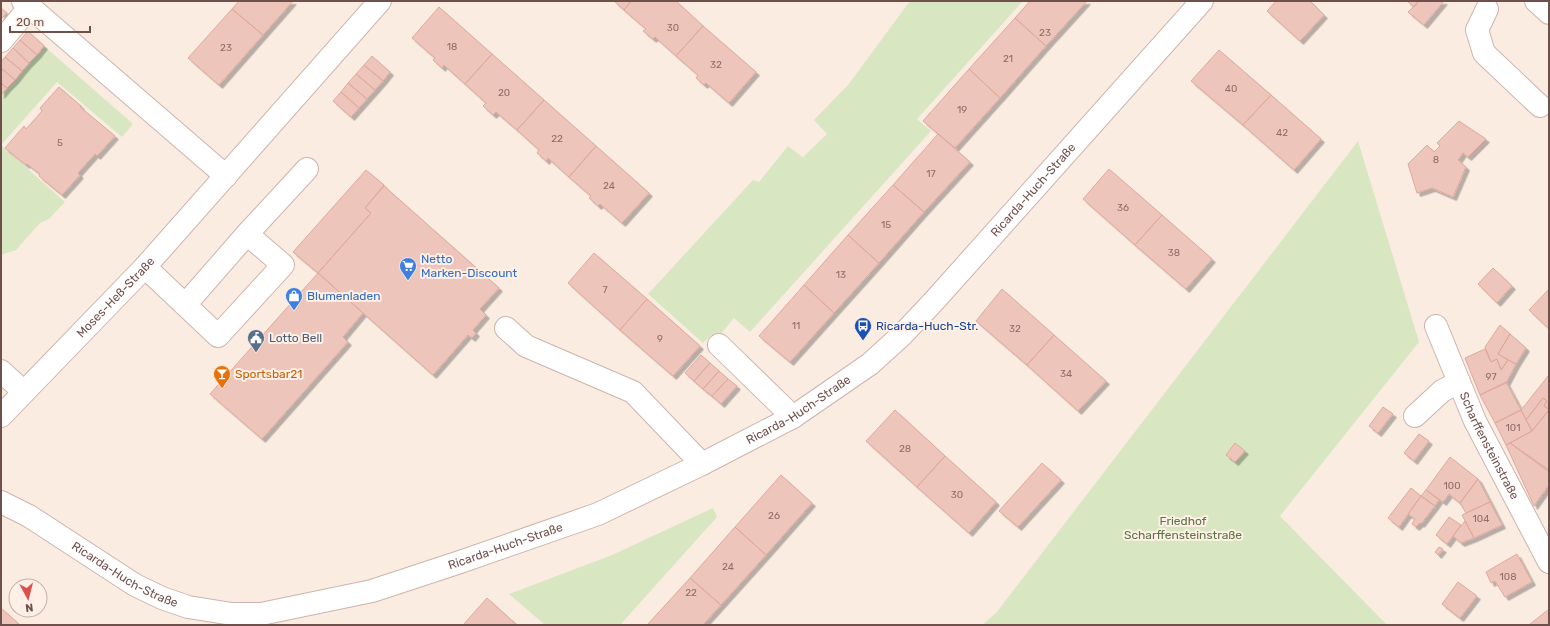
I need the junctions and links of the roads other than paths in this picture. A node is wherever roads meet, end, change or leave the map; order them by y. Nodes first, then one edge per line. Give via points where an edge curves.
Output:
1 (380, 1) edge
2 (1202, 1) edge
3 (1536, 1) edge
4 (27, 4) edge
5 (1487, 9) dead end
6 (1549, 13) edge
7 (1, 41) edge
8 (1540, 106) dead end
9 (307, 169) dead end
10 (226, 176) junction
11 (247, 234) junction
12 (145, 267) junction
13 (185, 305) junction
14 (1436, 326) dead end
15 (506, 328) dead end
16 (719, 345) dead end
17 (1, 371) edge
18 (1459, 382) junction
19 (24, 392) junction
20 (1, 416) edge
21 (1415, 416) dead end
22 (793, 417) junction
23 (702, 464) junction
24 (1, 502) edge
25 (1549, 562) edge
26 (261, 619) edge

1 - 10 street, Moses-Heß-Straße
2 - 22 street, Ricarda-Huch-Straße via 903,334 870,364
3 - 6 street
4 - 7 street
4 - 10 street
5 - 8 street via 1477,30 1484,53
9 - 11 street
10 - 12 street, Moses-Heß-Straße
11 - 13 street
11 - 13 street via 282,265 218,336
12 - 13 street
12 - 19 street, Moses-Heß-Straße
14 - 18 street, Scharffensteinstraße
15 - 23 street via 526,346 633,392
16 - 22 street
17 - 19 street
18 - 21 street via 1442,391
18 - 25 street, Scharffensteinstraße via 1475,421
19 - 20 street, Moses-Heß-Straße
22 - 23 street, Ricarda-Huch-Straße
23 - 26 street, Ricarda-Huch-Straße via 598,514 372,591
24 - 26 street, Ricarda-Huch-Straße via 29,516 135,585 162,598 188,607

